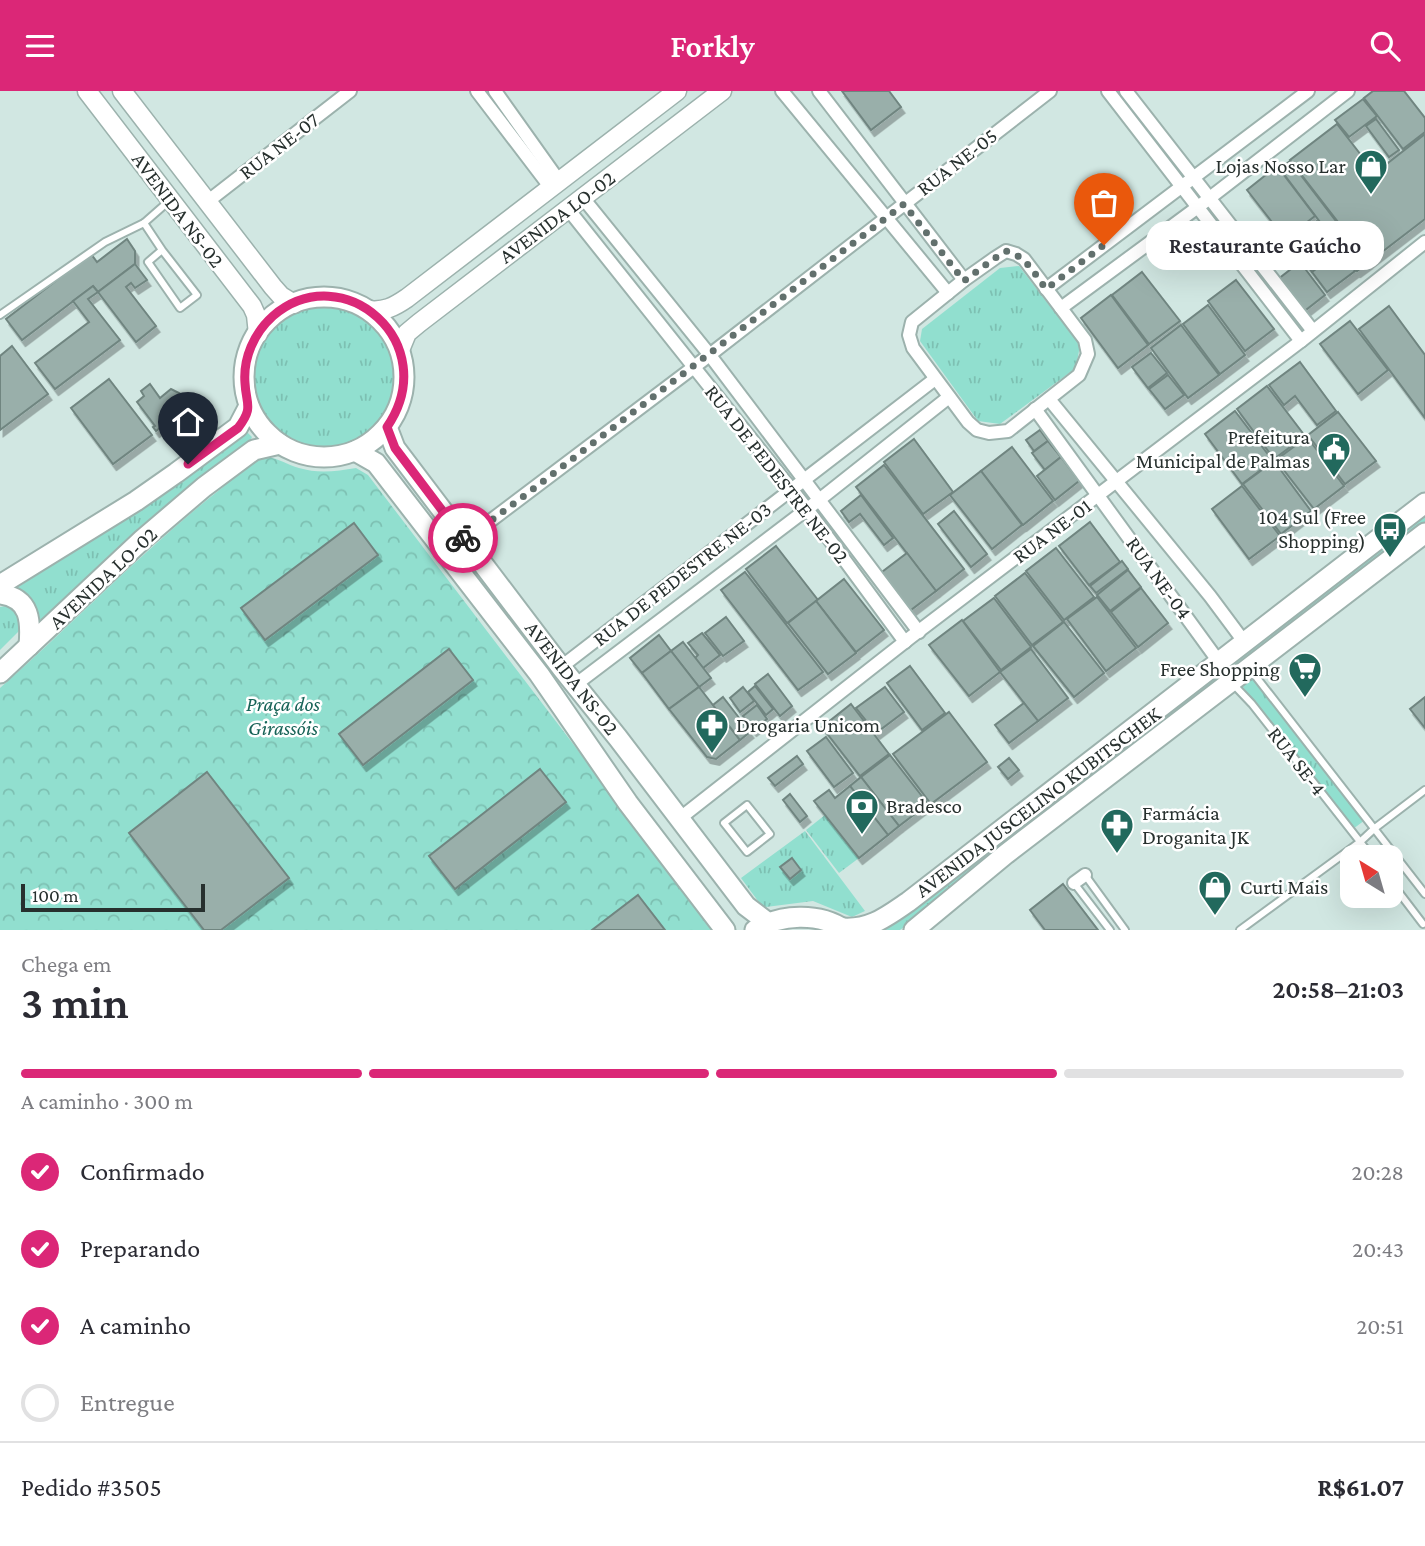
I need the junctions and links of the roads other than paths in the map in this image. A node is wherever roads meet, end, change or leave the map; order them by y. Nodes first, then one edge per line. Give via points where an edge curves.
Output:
1 (87, 91) edge
2 (122, 91) edge
3 (350, 91) edge
4 (477, 91) edge
5 (495, 91) edge
6 (677, 91) edge
7 (722, 91) edge
8 (782, 91) edge
9 (819, 91) edge
10 (1050, 91) edge
11 (1108, 91) edge
12 (1126, 91) edge
13 (1308, 91) edge
14 (1348, 91) edge
15 (1194, 178) junction
16 (555, 184) junction
17 (1181, 187) junction
18 (583, 198) junction
19 (1210, 198) junction
20 (170, 199) junction
21 (207, 202) junction
22 (904, 204) junction
23 (1198, 207) junction
24 (568, 209) junction
25 (886, 218) junction
26 (144, 223) junction
27 (1425, 242) edge
28 (162, 250) junction
29 (964, 281) junction
30 (1046, 289) junction
31 (948, 293) junction
32 (294, 303) junction
33 (1061, 308) junction
34 (368, 310) junction
35 (0, 315) edge
36 (1313, 331) junction
37 (258, 334) junction
38 (1301, 341) junction
39 (400, 350) junction
40 (709, 355) junction
41 (694, 367) junction
42 (935, 379) junction
43 (949, 397) junction
44 (1049, 399) junction
45 (250, 406) junction
46 (1035, 409) junction
47 (387, 427) junction
48 (280, 444) junction
49 (355, 451) junction
50 (805, 479) junction
51 (1116, 482) junction
52 (792, 489) junction
53 (1098, 495) junction
54 (819, 500) junction
55 (1425, 503) edge
56 (807, 509) junction
57 (1425, 533) edge
58 (465, 540) junction
59 (0, 585) edge
60 (0, 594) edge
61 (919, 632) junction
62 (905, 642) junction
63 (1245, 643) junction
64 (29, 646) junction
65 (1219, 662) junction
66 (561, 667) junction
67 (1249, 667) junction
68 (0, 673) edge
69 (1231, 682) junction
70 (575, 685) junction
71 (1425, 790) edge
72 (747, 805) joint
73 (679, 819) junction
74 (1375, 828) junction
75 (1360, 842) junction
76 (1362, 845) edge
77 (1425, 894) edge
78 (1404, 899) edge
79 (1423, 924) dead end
80 (761, 926) edge
81 (843, 929) edge
82 (725, 930) edge
83 (914, 930) edge
84 (1110, 930) edge
85 (1125, 930) edge
86 (1240, 930) edge

1 - 20 street, AVENIDA NS-02
2 - 21 street, AVENIDA NS-02
3 - 21 street, RUA NE-07
4 - 16 street
5 - 16 street
6 - 16 street, AVENIDA LO-02
7 - 18 street, AVENIDA LO-02
8 - 25 street
9 - 22 street
10 - 22 street, RUA NE-05
11 - 17 street
12 - 15 street
13 - 15 street
14 - 19 street
15 - 17 street
15 - 19 street
16 - 34 street, AVENIDA LO-02 via 407,298 388,309
17 - 23 street
17 - 30 street
18 - 24 street, AVENIDA LO-02
18 - 40 street, RUA DE PEDESTRE NE-02
19 - 23 street
19 - 36 street
20 - 26 lane
20 - 37 street, AVENIDA NS-02 via 254,310
21 - 32 street, AVENIDA NS-02 via 278,293
22 - 25 street, RUA NE-05
22 - 29 street
23 - 33 street
23 - 38 street
24 - 39 street, AVENIDA LO-02 via 413,328
24 - 41 street, RUA DE PEDESTRE NE-02
25 - 31 street
25 - 40 street, RUA NE-05
26 - 28 lane
26 - 35 lane via 105,242
27 - 36 street, RUA NE-01
28 - 28 lane via 148,262 180,308 197,295
29 - 30 street via 1006,251 1024,260
29 - 31 street
30 - 33 street
31 - 42 street via 912,322 909,335
32 - 34 main road via 332,297
32 - 37 main road via 273,316
33 - 44 street via 1085,340 1088,354 1079,376
34 - 39 main road via 386,326
36 - 38 street, RUA NE-01
37 - 45 main road via 245,370
38 - 51 street, RUA NE-01
39 - 47 main road via 404,389
40 - 41 street, RUA NE-05
40 - 50 street, RUA DE PEDESTRE NE-02
41 - 52 street, RUA DE PEDESTRE NE-02
41 - 58 street, RUA NE-05
42 - 43 street
42 - 50 street, RUA DE PEDESTRE NE-03
43 - 46 street via 968,422 989,433 1007,431
43 - 54 street, RUA DE PEDESTRE NE-03
44 - 46 street
44 - 51 street, RUA NE-04
45 - 48 main road via 261,426
45 - 59 main road, AVENIDA LO-02 via 238,428 176,473
46 - 53 street, RUA NE-04
47 - 49 main road
47 - 58 main road, AVENIDA NS-02 via 395,448
48 - 49 main road via 319,457
48 - 64 main road, AVENIDA LO-02 via 254,450 204,487
49 - 82 main road, AVENIDA NS-02 via 376,463 539,674 628,803
50 - 52 street, RUA DE PEDESTRE NE-03
50 - 54 street, RUA DE PEDESTRE NE-02
51 - 53 street, RUA NE-01
51 - 63 street, RUA NE-04
52 - 56 street, RUA DE PEDESTRE NE-02
52 - 66 street, RUA DE PEDESTRE NE-03
53 - 61 street, RUA NE-01
53 - 65 street, RUA NE-04
54 - 56 street, RUA DE PEDESTRE NE-03
54 - 61 street, RUA DE PEDESTRE NE-02
55 - 63 main road, AVENIDA JUSCELINO KUBITSCHEK
56 - 62 street, RUA DE PEDESTRE NE-02
56 - 70 street, RUA DE PEDESTRE NE-03
57 - 67 main road
58 - 66 main road, AVENIDA NS-02
60 - 64 main road via 14,598 26,610 31,626
61 - 62 street, RUA NE-01
62 - 73 street, RUA NE-01
63 - 65 main road, AVENIDA JUSCELINO KUBITSCHEK
64 - 68 main road, AVENIDA LO-02
65 - 81 main road, AVENIDA JUSCELINO KUBITSCHEK via 908,902 865,927
66 - 70 main road, AVENIDA NS-02
67 - 69 main road
67 - 74 lane, RUA SE-4
69 - 75 lane, RUA SE-4
69 - 83 main road
70 - 73 main road, AVENIDA NS-02
71 - 74 lane
72 - 72 lane via 724,823 747,852 770,834
73 - 80 main road, AVENIDA NS-02
74 - 75 lane
74 - 77 lane, RUA SE-4
75 - 76 lane, RUA SE-4
75 - 86 lane
78 - 79 lane
80 - 81 main road via 786,918 806,918
84 - 85 lane via 1079,879

